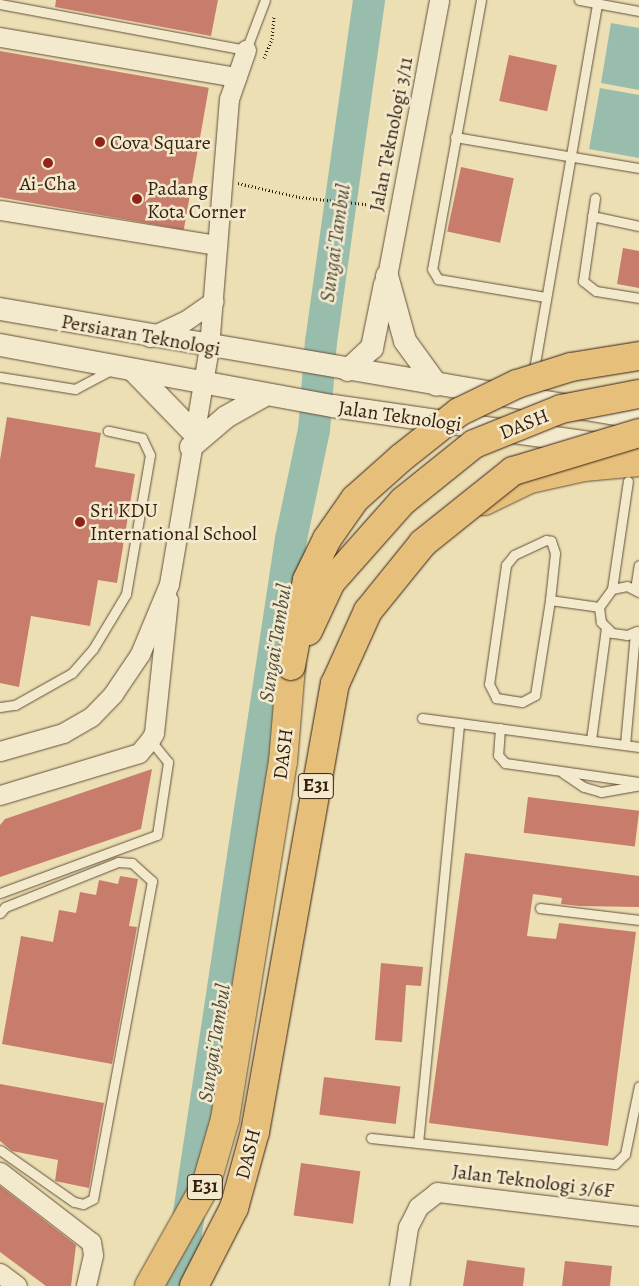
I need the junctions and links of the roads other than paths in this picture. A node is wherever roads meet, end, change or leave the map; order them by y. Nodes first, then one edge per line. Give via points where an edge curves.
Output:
1 (265, 0) edge
2 (439, 0) edge
3 (481, 0) edge
4 (579, 0) edge
5 (0, 4) edge
6 (597, 4) junction
7 (639, 11) edge
8 (0, 37) edge
9 (246, 50) junction
10 (237, 77) junction
11 (455, 137) junction
12 (569, 155) junction
13 (639, 168) edge
14 (595, 198) dead end
15 (0, 210) edge
16 (592, 216) junction
17 (639, 226) edge
18 (217, 245) junction
19 (387, 276) junction
20 (545, 297) junction
21 (639, 298) edge
22 (214, 301) junction
23 (0, 309) edge
24 (150, 337) junction
25 (0, 345) edge
26 (208, 348) junction
27 (639, 356) edge
28 (283, 360) joint
29 (125, 369) junction
30 (344, 370) junction
31 (0, 377) edge
32 (203, 383) junction
33 (437, 385) junction
34 (639, 394) edge
35 (272, 396) junction
36 (529, 400) junction
37 (639, 418) edge
38 (108, 431) dead end
39 (639, 434) edge
40 (192, 440) junction
41 (639, 450) edge
42 (634, 471) edge
43 (465, 510) junction
44 (639, 565) edge
45 (169, 584) junction
46 (612, 589) junction
47 (637, 590) edge
48 (550, 600) junction
49 (599, 607) junction
50 (606, 628) junction
51 (637, 631) edge
52 (292, 666) junction
53 (0, 707) edge
54 (422, 718) dead end
55 (459, 723) junction
56 (500, 728) junction
57 (150, 740) junction
58 (591, 740) junction
59 (624, 745) junction
60 (639, 747) edge
61 (0, 751) edge
62 (562, 772) junction
63 (639, 784) edge
64 (0, 795) edge
65 (0, 893) edge
66 (540, 908) dead end
67 (0, 913) edge
68 (639, 920) edge
69 (639, 1086) edge
70 (371, 1138) dead end
71 (418, 1143) junction
72 (0, 1150) edge
73 (0, 1172) edge
74 (639, 1216) edge
75 (0, 1273) edge
76 (17, 1286) edge
77 (86, 1286) edge
78 (149, 1286) edge
79 (194, 1286) edge
80 (399, 1286) edge

1 - 9 lane
2 - 19 street, Jalan Teknologi 3/11
3 - 11 lane
4 - 6 lane
5 - 9 lane
6 - 7 lane
6 - 12 lane
8 - 10 street
9 - 10 street
10 - 18 street via 229,99 232,179
11 - 12 lane
11 - 20 lane via 433,274 438,279
12 - 13 lane
12 - 20 lane
14 - 16 lane
15 - 18 street
16 - 17 lane
16 - 21 lane via 583,281 596,291
18 - 22 street
19 - 30 street via 372,348
19 - 33 street via 405,341
20 - 36 lane
22 - 24 street via 185,321
22 - 26 street
23 - 24 street, Persiaran Teknologi
24 - 26 street, Persiaran Teknologi
25 - 29 street, Persiaran Teknologi
26 - 28 street, Persiaran Teknologi
26 - 32 street
27 - 52 highway, bridge via 571,367 517,384 460,412 355,499 326,539 307,580
28 - 30 street, Jalan Teknologi
29 - 31 lane via 75,389
29 - 32 street, Persiaran Teknologi
29 - 40 street
30 - 33 street, Jalan Teknologi
32 - 35 street, Persiaran Teknologi
32 - 40 street
33 - 36 street, Jalan Teknologi
34 - 52 highway, DASH / E31, bridge via 562,409 474,444 402,501 331,582
35 - 40 street via 226,417
35 - 41 street, Jalan Teknologi
36 - 37 street, Jalan Teknologi
38 - 53 lane via 142,438 150,455 126,594 93,649 72,673 15,705
39 - 43 highway, DASH / E31, bridge via 513,471
40 - 45 street
42 - 43 highway, bridge via 584,467 530,479
42 - 46 lane
43 - 79 highway, DASH / E31, bridge via 423,543 368,611 336,684 255,1132 234,1208
44 - 47 lane
45 - 57 street via 162,674
45 - 61 street via 140,654 113,694 91,717 63,733
46 - 47 lane
46 - 49 lane
48 - 48 lane via 536,695 522,702 496,698 489,684 506,565 514,555 546,540 551,541 555,554
48 - 49 lane
49 - 50 lane
50 - 51 lane via 619,635
50 - 58 lane
51 - 59 lane
52 - 78 highway, DASH / E31 via 283,762 225,1119 206,1185 161,1271
54 - 55 lane
55 - 56 lane
55 - 71 lane
56 - 58 lane
56 - 62 lane via 498,755 505,763
57 - 64 street via 139,753
57 - 65 lane via 168,762 156,835
58 - 59 lane
59 - 60 lane
62 - 63 lane
62 - 63 lane via 584,787 601,792
66 - 68 lane
67 - 72 lane via 5,906 118,862 132,862 152,881 93,1199 82,1204 74,1202
69 - 71 lane via 625,1154 615,1164
70 - 71 lane
73 - 77 street via 91,1242 93,1255
74 - 80 street, Jalan Teknologi 3/6F via 437,1192 418,1207 408,1227
75 - 76 street

